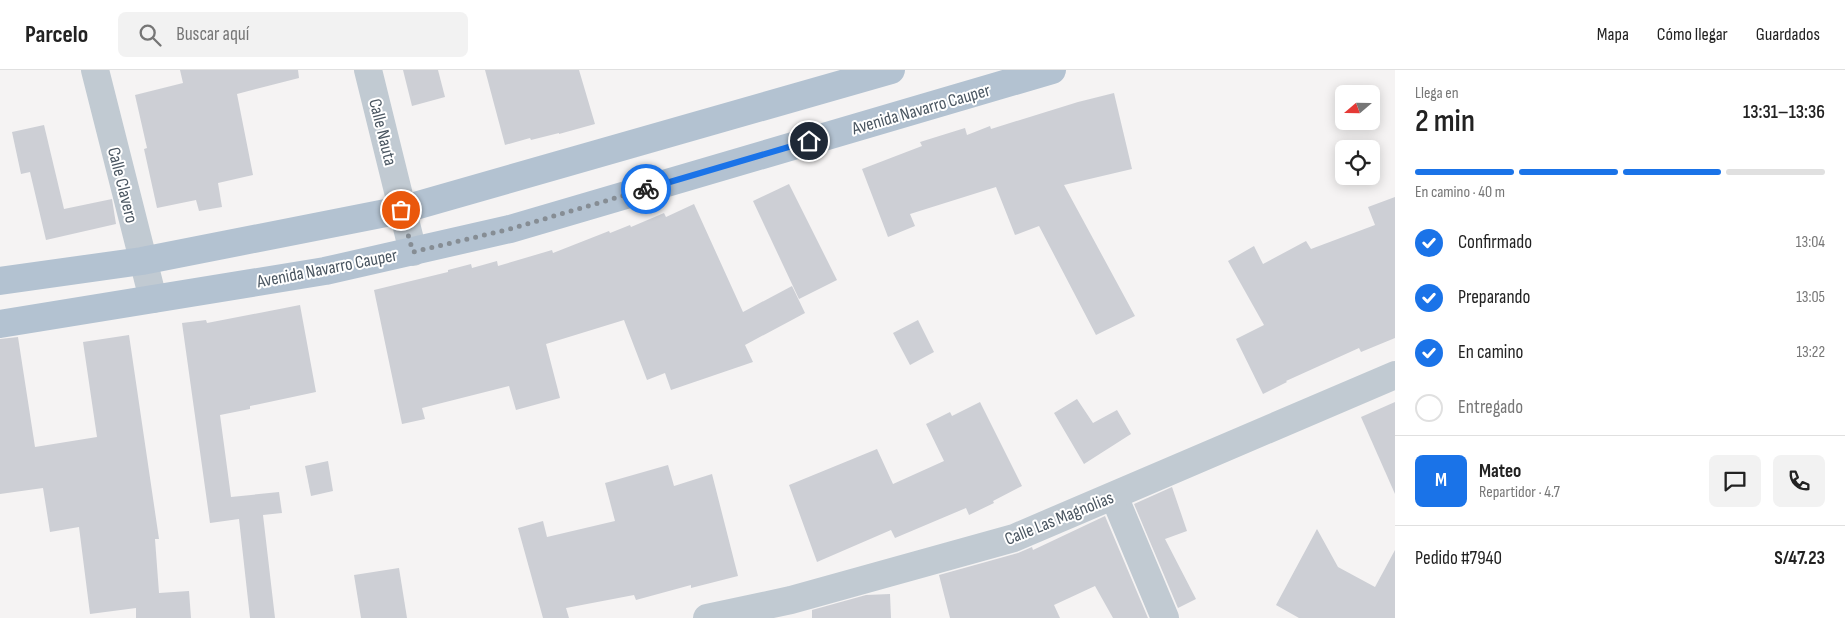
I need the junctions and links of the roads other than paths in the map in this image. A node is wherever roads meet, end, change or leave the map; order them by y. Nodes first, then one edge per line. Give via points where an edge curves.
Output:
1 (95, 70) edge
2 (368, 70) edge
3 (891, 70) edge
4 (1052, 70) edge
5 (401, 210) junction
6 (413, 252) junction
7 (142, 261) junction
8 (0, 281) edge
9 (153, 299) junction
10 (0, 324) edge
11 (1395, 375) edge
12 (1114, 496) junction
13 (792, 609) edge
14 (707, 618) edge
15 (1165, 618) edge

1 - 7 street, Calle Clavero
2 - 5 street, Calle Nauta
3 - 5 main road
4 - 6 main road, Avenida Navarro Cauper via 510,229
5 - 6 street, Calle Nauta
5 - 7 main road
6 - 9 main road, Avenida Navarro Cauper via 325,271
7 - 8 main road
7 - 9 street, Calle Clavero
9 - 10 main road, Avenida Navarro Cauper
11 - 12 street, Calle Las Magnolias
12 - 13 street, Calle Las Magnolias via 1014,538
12 - 15 street
13 - 14 street, Calle Las Magnolias

